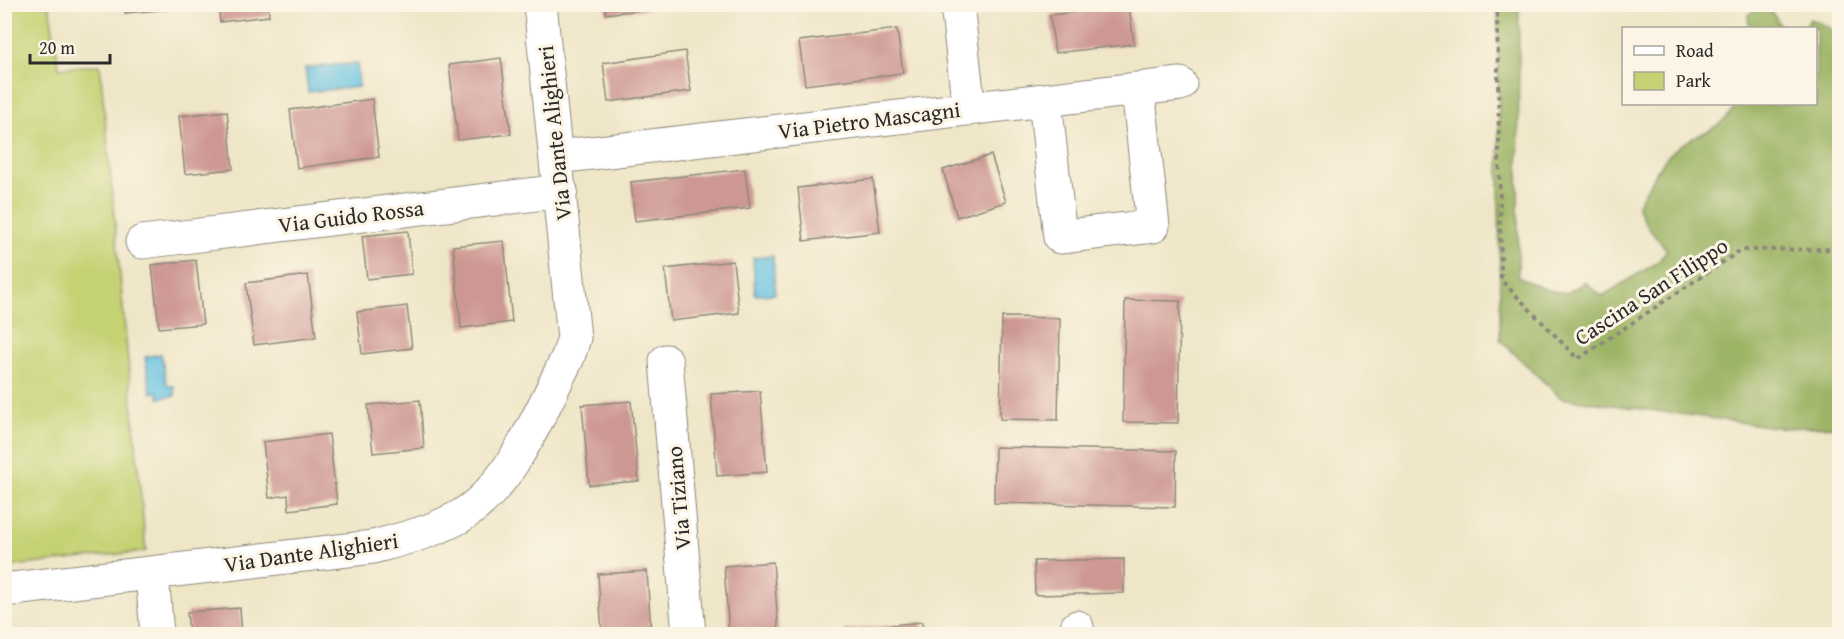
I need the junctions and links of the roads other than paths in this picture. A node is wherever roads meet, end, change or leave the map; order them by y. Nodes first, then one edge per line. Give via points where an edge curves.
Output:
1 (540, 4) edge
2 (957, 4) edge
3 (1180, 84) dead end
4 (1138, 89) junction
5 (1045, 100) junction
6 (969, 109) junction
7 (557, 157) junction
8 (561, 191) junction
9 (142, 242) dead end
10 (666, 361) dead end
11 (152, 574) junction
12 (4, 590) edge
13 (157, 634) edge
14 (689, 634) edge

1 - 7 street, Via Dante Alighieri
2 - 6 street
3 - 4 street, Via Pietro Mascagni
4 - 5 street, Via Pietro Mascagni
4 - 5 street via 1153,226 1060,237
5 - 6 street, Via Pietro Mascagni
6 - 7 street, Via Pietro Mascagni
7 - 8 street, Via Dante Alighieri
8 - 9 street, Via Guido Rossa
8 - 11 street, Via Dante Alighieri via 574,338 568,357 510,468 485,497 461,516 425,533 373,547
10 - 14 street, Via Tiziano
11 - 12 street, Via Dante Alighieri
11 - 13 street

